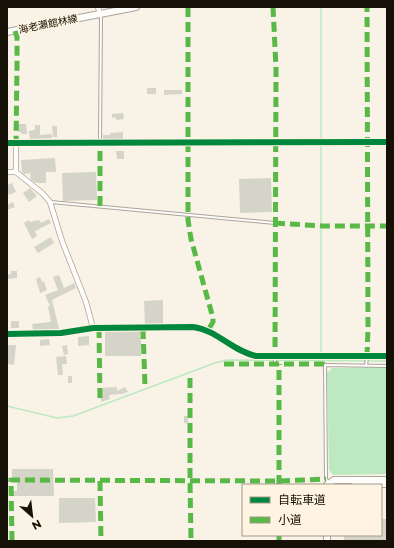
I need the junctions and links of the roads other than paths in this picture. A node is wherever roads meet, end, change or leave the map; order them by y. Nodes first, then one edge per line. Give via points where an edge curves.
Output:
1 (98, 7) edge
2 (136, 7) edge
3 (100, 14) junction
4 (7, 32) edge
5 (100, 142) junction
6 (387, 142) edge
7 (7, 143) edge
8 (16, 143) junction
9 (7, 172) edge
10 (16, 172) junction
11 (50, 202) junction
12 (275, 223) dead end
13 (93, 328) junction
14 (7, 334) edge
15 (387, 356) edge
16 (275, 357) junction
17 (367, 358) junction
18 (275, 363) dead end
19 (366, 365) junction
20 (387, 366) edge
21 (7, 480) edge
22 (11, 480) dead end
23 (387, 480) edge
24 (329, 484) edge
25 (387, 484) edge

1 - 3 street
2 - 3 main road, 海老瀬館林線
3 - 4 main road, 海老瀬館林線
3 - 5 lane
5 - 6 street
5 - 8 street
7 - 8 street
8 - 10 street
9 - 10 street
10 - 11 street
11 - 12 lane
11 - 13 street
13 - 14 street via 61,333
13 - 16 street via 200,328 251,355
15 - 17 street
16 - 17 street
16 - 18 lane
17 - 19 lane
19 - 20 lane
19 - 24 lane via 325,366 326,479
21 - 22 lane
23 - 24 main road via 337,480
24 - 25 main road

